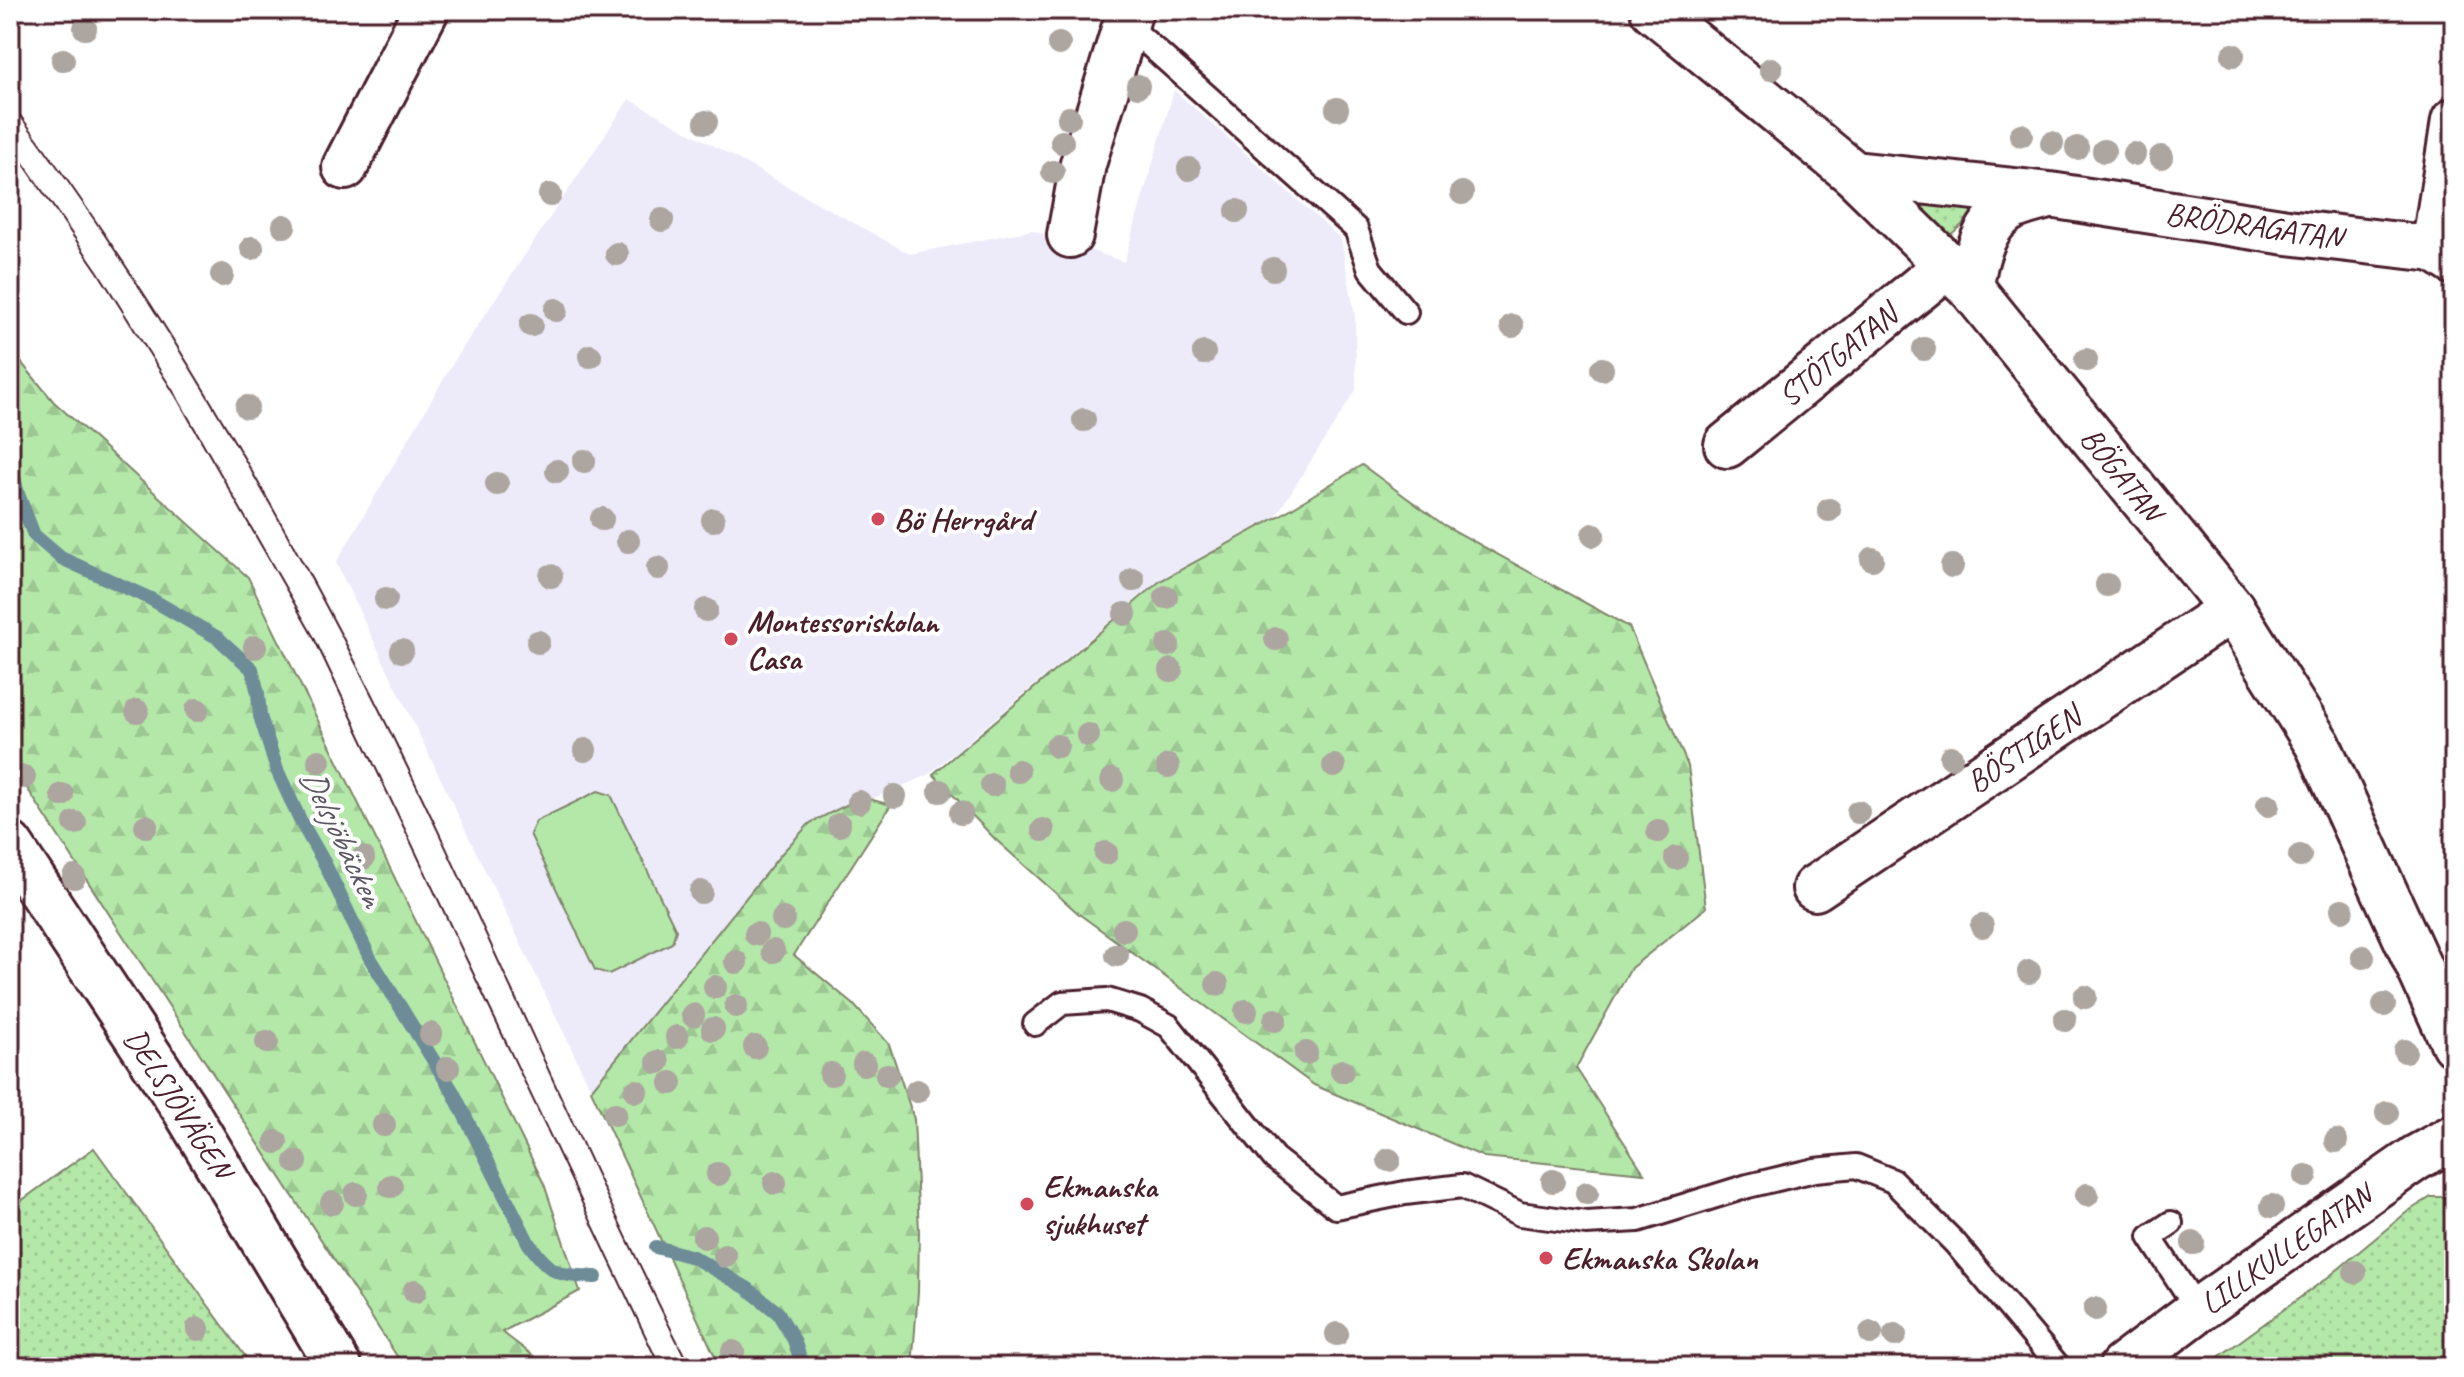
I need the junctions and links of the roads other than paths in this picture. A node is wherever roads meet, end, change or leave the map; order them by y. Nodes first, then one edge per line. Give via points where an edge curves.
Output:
1 (426, 10) edge
2 (1653, 10) edge
3 (1128, 17) edge
4 (2454, 121) edge
5 (345, 167) dead end
6 (1854, 174) junction
7 (2050, 195) junction
8 (1070, 235) dead end
9 (2444, 256) edge
10 (1959, 276) junction
11 (1406, 312) dead end
12 (1727, 445) dead end
13 (2232, 609) junction
14 (10, 845) edge
15 (1815, 888) dead end
16 (1035, 1024) dead end
17 (2454, 1044) edge
18 (2454, 1137) edge
19 (2171, 1223) dead end
20 (2198, 1310) junction
21 (339, 1367) edge
22 (2059, 1367) edge
23 (2122, 1367) edge

1 - 5 street
2 - 6 street, BÖGATAN
3 - 8 street via 1095,168
3 - 11 lane via 1356,229 1370,269
4 - 9 street
6 - 7 street, BRÖDRAGATAN
6 - 10 street, BÖGATAN
7 - 9 street, BRÖDRAGATAN
7 - 10 street, BRÖDRAGATAN via 2010,208 1987,230 1973,268
10 - 12 street, STÖTGATAN
10 - 13 street, BÖGATAN
13 - 15 street, BÖSTIGEN
13 - 17 street, BÖGATAN via 2318,745
14 - 21 street, DELSJÖVÄGEN via 184,1108
16 - 22 lane via 1062,1003 1107,1000 1169,1026 1274,1158 1336,1207 1462,1186 1520,1214 1586,1223 1638,1220 1748,1186 1856,1166 1893,1181 1955,1243
18 - 20 street, LILLKULLEGATAN
19 - 20 lane via 2150,1237
20 - 23 street, LILLKULLEGATAN

